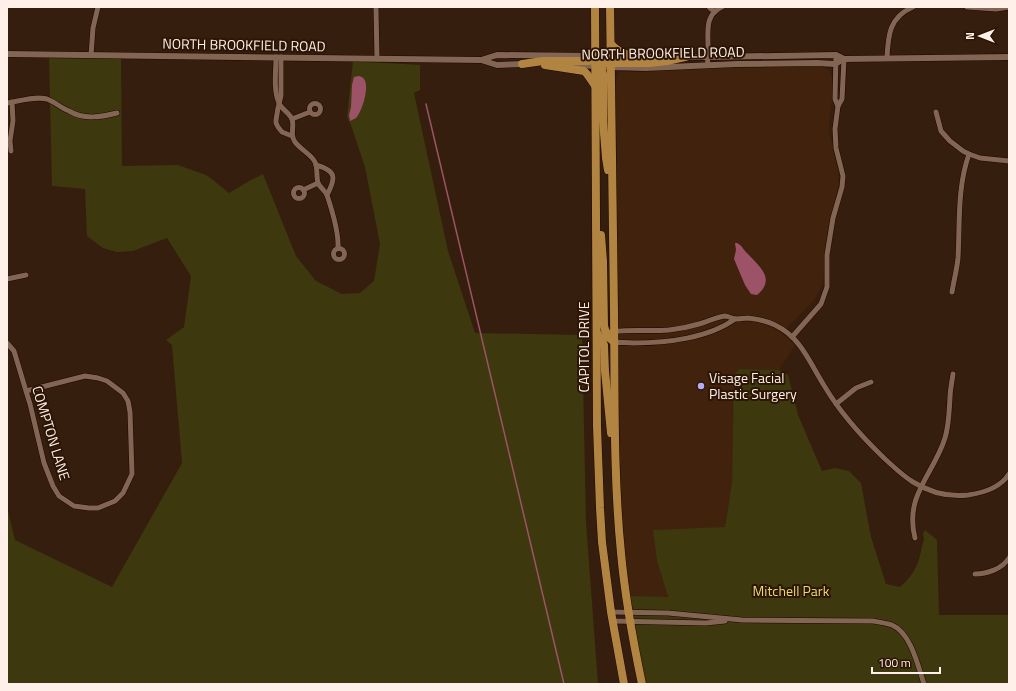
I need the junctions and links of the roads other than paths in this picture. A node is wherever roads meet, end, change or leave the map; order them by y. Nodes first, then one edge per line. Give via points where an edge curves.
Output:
1 (98, 7) edge
2 (376, 7) edge
3 (595, 7) edge
4 (610, 7) edge
5 (709, 7) edge
6 (722, 7) edge
7 (967, 7) edge
8 (1009, 7) edge
9 (909, 8) edge
10 (715, 12) junction
11 (611, 44) junction
12 (7, 54) edge
13 (91, 55) junction
14 (836, 55) junction
15 (279, 57) junction
16 (640, 57) junction
17 (685, 57) junction
18 (707, 57) junction
19 (1009, 57) edge
20 (887, 58) junction
21 (377, 59) junction
22 (844, 59) junction
23 (481, 60) junction
24 (598, 62) junction
25 (611, 63) junction
26 (522, 64) junction
27 (835, 64) junction
28 (545, 65) junction
29 (708, 65) junction
30 (596, 87) junction
31 (10, 102) edge
32 (279, 104) junction
33 (838, 106) junction
34 (310, 112) dead end
35 (936, 112) dead end
36 (117, 113) dead end
37 (292, 119) junction
38 (292, 136) junction
39 (11, 151) dead end
40 (969, 154) junction
41 (1009, 161) edge
42 (316, 165) junction
43 (318, 183) junction
44 (303, 190) dead end
45 (612, 193) junction
46 (327, 195) junction
47 (338, 248) dead end
48 (26, 275) dead end
49 (7, 279) edge
50 (952, 292) dead end
51 (735, 319) junction
52 (614, 330) junction
53 (676, 330) junction
54 (601, 333) junction
55 (792, 337) junction
56 (676, 340) junction
57 (614, 342) junction
58 (7, 343) edge
59 (953, 374) dead end
60 (871, 382) dead end
61 (26, 391) junction
62 (836, 404) junction
63 (616, 459) junction
64 (1009, 474) edge
65 (1007, 481) edge
66 (921, 487) junction
67 (915, 538) dead end
68 (1009, 558) edge
69 (1007, 564) edge
70 (975, 574) dead end
71 (611, 612) junction
72 (629, 612) junction
73 (742, 620) junction
74 (612, 621) junction
75 (630, 621) junction
76 (624, 684) edge
77 (642, 684) edge
78 (924, 684) edge

1 - 13 street
2 - 21 street
3 - 24 main road
4 - 11 main road
5 - 10 street
6 - 10 street
7 - 8 street
9 - 20 street via 894,22 888,39
10 - 18 street via 708,25
11 - 16 main road via 623,54
11 - 25 main road
12 - 13 street, NORTH BROOKFIELD ROAD
13 - 15 street, NORTH BROOKFIELD ROAD
14 - 18 street, NORTH BROOKFIELD ROAD
14 - 22 street, NORTH BROOKFIELD ROAD
14 - 27 street
15 - 21 street, NORTH BROOKFIELD ROAD
15 - 32 street
16 - 17 street, NORTH BROOKFIELD ROAD
16 - 25 street, NORTH BROOKFIELD ROAD
17 - 18 street, NORTH BROOKFIELD ROAD
17 - 25 main road via 650,63
18 - 29 street
19 - 20 street, NORTH BROOKFIELD ROAD
20 - 22 street, NORTH BROOKFIELD ROAD
21 - 23 street, NORTH BROOKFIELD ROAD
22 - 27 street, NORTH BROOKFIELD ROAD
22 - 33 street via 842,99
23 - 24 street, NORTH BROOKFIELD ROAD via 496,55
23 - 26 street, NORTH BROOKFIELD ROAD via 497,65
24 - 25 main road
24 - 26 main road via 543,61
24 - 28 street, NORTH BROOKFIELD ROAD
24 - 30 main road
24 - 45 main road via 603,74 604,136
25 - 29 street, NORTH BROOKFIELD ROAD via 646,68
25 - 45 main road
26 - 28 street, NORTH BROOKFIELD ROAD
27 - 29 street, NORTH BROOKFIELD ROAD
27 - 33 street via 835,99
28 - 30 main road via 584,72
30 - 54 main road via 596,189 602,245 604,326
31 - 36 street via 47,99 70,112 88,117
31 - 39 street via 13,121
32 - 37 street
32 - 38 street via 276,123 282,132
33 - 55 street via 836,148 843,176 827,255 827,287 821,304
34 - 37 street
35 - 40 street via 945,137
37 - 38 street
38 - 42 street via 296,144
40 - 41 street via 980,158
40 - 50 street via 960,194 958,259
42 - 43 street
42 - 46 street via 324,167 332,174 333,183
43 - 44 street
43 - 46 street
45 - 52 main road
46 - 47 street via 334,217
48 - 49 street
51 - 53 street via 724,316
51 - 55 street via 765,321 786,331
51 - 56 street via 707,333
52 - 53 street
52 - 54 street
52 - 57 main road
53 - 56 street
54 - 57 main road
54 - 63 main road via 610,429
54 - 71 main road, CAPITOL DRIVE via 597,426 600,514
55 - 62 street via 802,348
56 - 57 street
57 - 63 main road
58 - 61 street, COMPTON LANE via 14,351
59 - 66 street via 948,429 941,449
60 - 62 street via 856,388
61 - 61 street, COMPTON LANE via 44,463 59,496 74,506 89,508 98,508 115,501 123,493 132,474 130,412 123,393 107,382 85,376
62 - 66 street via 876,450
63 - 72 main road via 620,540
64 - 65 street
65 - 66 street via 990,490 963,496 940,494
66 - 67 street via 913,512
68 - 69 street
69 - 70 street
71 - 72 street
71 - 74 main road, CAPITOL DRIVE
72 - 73 street
72 - 75 main road
73 - 75 street
73 - 78 street via 874,621 891,625 907,639
74 - 75 street
74 - 76 main road, CAPITOL DRIVE
75 - 77 main road

